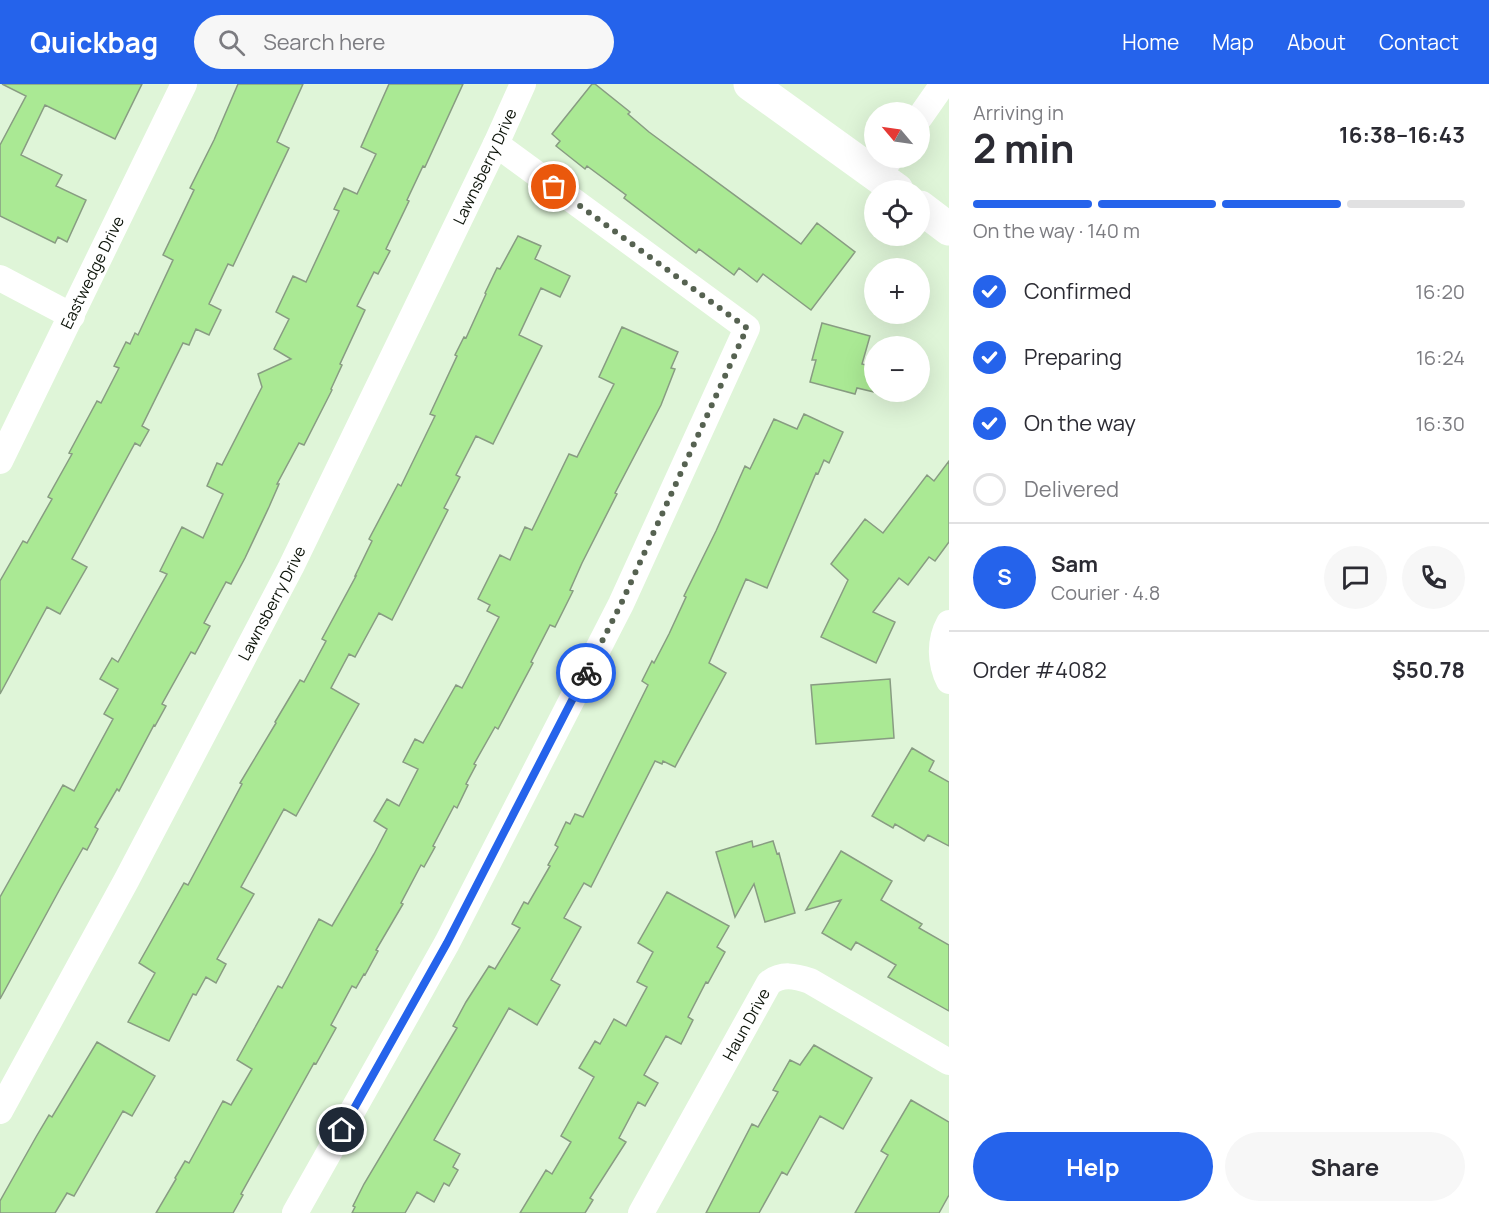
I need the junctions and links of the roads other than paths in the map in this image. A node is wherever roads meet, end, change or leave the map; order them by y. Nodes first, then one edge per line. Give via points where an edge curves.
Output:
1 (184, 84) edge
2 (523, 84) edge
3 (750, 84) edge
4 (943, 84) edge
5 (930, 103) edge
6 (496, 144) junction
7 (888, 175) edge
8 (930, 215) edge
9 (949, 229) edge
10 (0, 278) edge
11 (72, 316) junction
12 (0, 460) edge
13 (949, 623) edge
14 (949, 681) edge
15 (949, 1062) edge
16 (0, 1111) edge
17 (295, 1213) edge
18 (641, 1213) edge

1 - 11 street, Eastwedge Drive
2 - 6 street, Lawnsberry Drive
3 - 7 street
4 - 5 street
6 - 16 street, Lawnsberry Drive via 291,567
6 - 17 street via 747,328 621,604 447,943
8 - 9 street
10 - 11 street
11 - 12 street, Eastwedge Drive
13 - 14 street via 941,650
15 - 18 street, Haun Drive via 810,981 776,978 769,983

